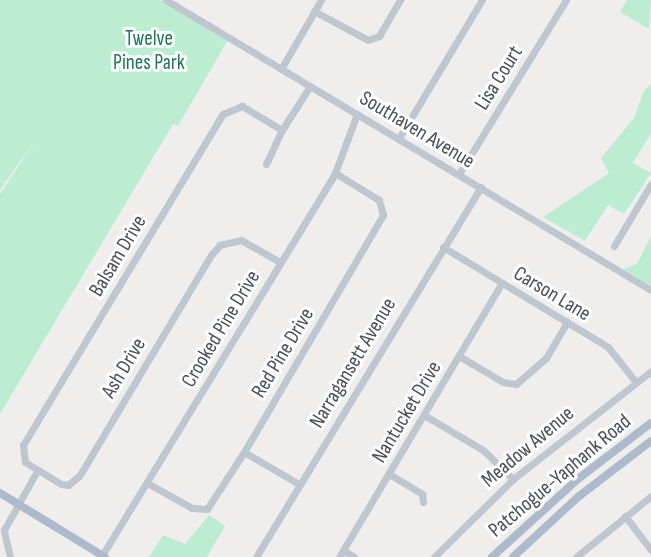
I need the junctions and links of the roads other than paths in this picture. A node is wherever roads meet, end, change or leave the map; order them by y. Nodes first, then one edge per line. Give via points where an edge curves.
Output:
1 (166, 0) edge
2 (321, 0) edge
3 (400, 0) edge
4 (482, 0) edge
5 (566, 0) edge
6 (314, 11) junction
7 (281, 69) junction
8 (310, 86) junction
9 (357, 114) junction
10 (282, 130) junction
11 (399, 138) junction
12 (266, 164) dead end
13 (335, 173) junction
14 (459, 174) junction
15 (651, 184) edge
16 (481, 187) junction
17 (614, 246) dead end
18 (442, 247) junction
19 (280, 262) junction
20 (502, 283) junction
21 (651, 290) edge
22 (567, 322) junction
23 (459, 356) junction
24 (651, 371) edge
25 (635, 381) junction
26 (424, 415) junction
27 (651, 423) edge
28 (651, 441) edge
29 (244, 452) junction
30 (37, 471) junction
31 (389, 474) junction
32 (513, 479) junction
33 (149, 484) junction
34 (299, 484) junction
35 (0, 494) edge
36 (651, 495) edge
37 (423, 502) dead end
38 (17, 504) junction
39 (626, 516) junction
40 (651, 550) edge
41 (341, 554) edge
42 (102, 556) edge
43 (10, 557) edge
44 (256, 557) edge
45 (354, 557) edge
46 (434, 557) edge
47 (492, 557) edge
48 (513, 557) edge
49 (576, 557) edge

1 - 7 street, Southaven Avenue
2 - 6 street
3 - 6 street via 379,36 368,40
4 - 11 street
5 - 14 street, Lisa Court
6 - 7 street
7 - 8 street, Southaven Avenue
8 - 9 street, Southaven Avenue
8 - 10 street
9 - 11 street, Southaven Avenue
9 - 13 street, Crooked Pine Drive
10 - 12 street
10 - 30 street, Balsam Drive via 242,106 223,114 23,445 22,457
11 - 14 street, Southaven Avenue
13 - 19 street, Crooked Pine Drive
13 - 29 street, Red Pine Drive via 379,200 383,215
14 - 16 street, Southaven Avenue
15 - 17 street
16 - 18 street, Narragansett Avenue
16 - 21 street, Southaven Avenue
18 - 20 street, Carson Lane
18 - 34 street, Narragansett Avenue
19 - 30 street, Ash Drive via 250,244 229,240 211,255 79,476 68,485
19 - 33 street, Crooked Pine Drive
20 - 22 street, Carson Lane
20 - 23 street, Nantucket Drive
22 - 23 street via 546,358 516,384 502,382
22 - 25 street, Carson Lane via 615,352
23 - 26 street, Nantucket Drive
24 - 25 street, Meadow Avenue
25 - 32 street, Meadow Avenue
26 - 31 street, Nantucket Drive
26 - 32 street via 483,450
27 - 47 main road, Patchogue-Yaphank Road via 578,479
28 - 48 main road, Patchogue-Yaphank Road via 579,497
29 - 33 street, Red Pine Drive via 207,509 192,508
29 - 34 street
30 - 38 street
31 - 37 street via 422,494
31 - 41 street, Nantucket Drive
32 - 46 street, Meadow Avenue
33 - 42 street, Crooked Pine Drive
34 - 44 street, Narragansett Avenue
35 - 38 main road
36 - 39 street
38 - 42 main road
38 - 43 street via 4,530
39 - 40 street
39 - 49 street
41 - 45 street

